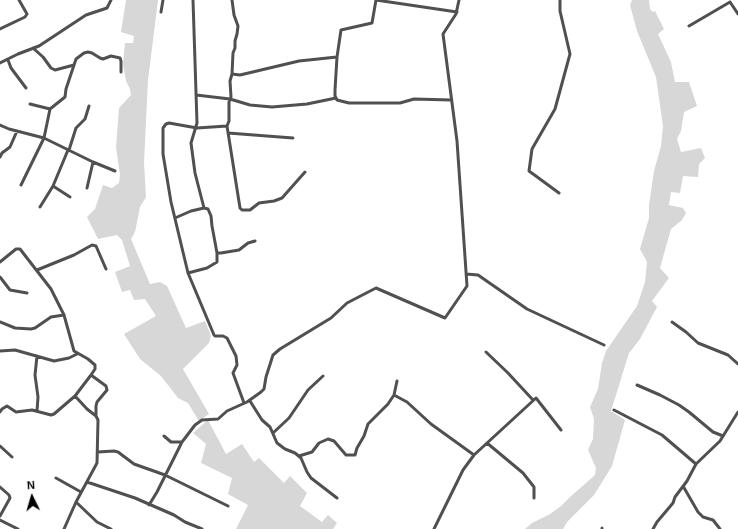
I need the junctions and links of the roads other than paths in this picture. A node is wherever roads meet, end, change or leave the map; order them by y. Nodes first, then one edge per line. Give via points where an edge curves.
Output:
1 (19, 0) edge
2 (111, 0) edge
3 (163, 0) edge
4 (193, 0) edge
5 (232, 0) edge
6 (376, 0) edge
7 (460, 0) edge
8 (560, 0) edge
9 (730, 1) edge
10 (161, 12) dead end
11 (457, 12) junction
12 (738, 14) edge
13 (689, 26) dead end
14 (0, 29) edge
15 (33, 48) junction
16 (337, 57) junction
17 (8, 60) junction
18 (0, 63) edge
19 (74, 65) junction
20 (121, 72) dead end
21 (232, 74) junction
22 (26, 88) dead end
23 (196, 95) junction
24 (336, 98) junction
25 (230, 99) junction
26 (451, 100) junction
27 (30, 104) dead end
28 (89, 106) dead end
29 (50, 109) junction
30 (0, 125) edge
31 (227, 126) junction
32 (197, 128) junction
33 (17, 131) junction
34 (228, 133) junction
35 (44, 138) junction
36 (293, 138) dead end
37 (68, 150) junction
38 (0, 158) edge
39 (93, 162) junction
40 (115, 171) dead end
41 (305, 172) dead end
42 (21, 185) dead end
43 (53, 186) junction
44 (87, 188) dead end
45 (559, 193) dead end
46 (70, 197) dead end
47 (40, 206) dead end
48 (204, 208) junction
49 (175, 218) junction
50 (255, 241) dead end
51 (218, 253) junction
52 (0, 262) edge
53 (106, 269) dead end
54 (37, 270) junction
55 (188, 273) junction
56 (466, 274) junction
57 (0, 277) edge
58 (27, 294) dead end
59 (64, 315) junction
60 (0, 322) edge
61 (672, 322) dead end
62 (604, 345) dead end
63 (0, 351) edge
64 (486, 352) dead end
65 (77, 354) junction
66 (37, 356) junction
67 (738, 364) edge
68 (91, 376) junction
69 (323, 376) dead end
70 (397, 381) dead end
71 (637, 385) dead end
72 (394, 395) junction
73 (75, 396) junction
74 (533, 400) junction
75 (250, 401) junction
76 (244, 403) junction
77 (614, 410) dead end
78 (37, 411) junction
79 (0, 412) edge
80 (738, 412) edge
81 (96, 416) junction
82 (561, 430) dead end
83 (273, 433) junction
84 (164, 436) dead end
85 (723, 436) junction
86 (182, 442) junction
87 (487, 443) junction
88 (0, 446) edge
89 (98, 452) junction
90 (474, 454) junction
91 (299, 456) junction
92 (12, 457) dead end
93 (696, 464) junction
94 (165, 475) junction
95 (56, 478) dead end
96 (87, 482) junction
97 (683, 486) junction
98 (0, 487) edge
99 (81, 492) junction
100 (337, 498) dead end
101 (534, 498) dead end
102 (76, 502) junction
103 (149, 505) junction
104 (228, 506) dead end
105 (0, 516) edge
106 (0, 520) edge
107 (18, 529) edge
108 (64, 529) edge
109 (111, 529) edge
110 (202, 529) edge
111 (434, 529) edge
112 (653, 529) edge
113 (720, 529) edge

1 - 14 street via 27,14
2 - 15 street via 107,8 86,15
3 - 10 street
4 - 23 street
5 - 21 street via 238,26 234,41
6 - 11 street
6 - 16 street via 372,23 341,30
7 - 11 street
8 - 45 street via 560,11 570,54 555,109 532,149 529,171
9 - 12 street
9 - 13 street
11 - 26 street via 443,34
15 - 17 street
15 - 19 street via 55,70
16 - 21 street via 299,61 240,75
16 - 24 street
17 - 18 street
17 - 22 street
19 - 20 street via 76,59 84,53 92,53 103,59 111,56 120,58
19 - 29 street via 65,97
21 - 25 street
23 - 25 street
23 - 32 street
24 - 25 street via 272,107 250,105
24 - 26 street via 349,103 400,103 414,99
25 - 31 street
26 - 56 street via 457,141
27 - 29 street
28 - 37 street via 85,119 76,128
29 - 35 street
30 - 33 street
31 - 32 street
31 - 34 street
32 - 48 street via 191,143
32 - 49 street via 169,123 163,128 163,154
33 - 35 street
33 - 38 street via 11,145
34 - 36 street
34 - 41 street via 238,202 242,210 250,210 259,203 282,198
35 - 37 street
35 - 42 street
37 - 39 street
37 - 43 street
39 - 40 street
39 - 44 street
43 - 46 street
43 - 47 street
48 - 49 street
48 - 51 street via 210,213
49 - 55 street
50 - 51 street via 239,250
51 - 55 street via 217,262 207,268
52 - 54 street via 18,249
53 - 54 street via 96,246 92,244 74,255
54 - 59 street
55 - 76 street via 214,335 227,338 236,356 237,365 233,373
56 - 62 street via 478,275 527,309
56 - 75 street via 467,286 445,318 376,288 347,304 331,318 273,355 264,388
57 - 58 street via 10,290
59 - 60 street via 51,317 31,329 15,328
59 - 65 street via 74,352
61 - 67 street via 698,343 728,356
63 - 66 street via 15,350
64 - 74 street
65 - 66 street via 54,361
65 - 68 street via 96,365
66 - 78 street
68 - 73 street
68 - 81 street via 106,388 106,392 96,404
69 - 83 street via 308,390 289,418
70 - 72 street
71 - 85 street via 679,405 713,432
72 - 90 street via 407,402 426,420
72 - 91 street via 368,424 355,455 346,455 334,441 328,440 319,443 312,452
73 - 78 street via 54,414 48,415
73 - 81 street
74 - 82 street via 536,398
74 - 87 street
75 - 76 street
75 - 83 street
76 - 86 street via 227,411 218,419 198,422
77 - 93 street via 662,435
78 - 79 street via 16,412 7,406
80 - 85 street
81 - 89 street
83 - 91 street via 280,446
84 - 86 street via 172,442
85 - 93 street
86 - 94 street
87 - 90 street
87 - 101 street via 523,473 534,487
88 - 92 street
89 - 94 street via 118,452 134,464
89 - 96 street via 97,463
90 - 111 street via 463,470
91 - 100 street via 311,478
93 - 97 street
94 - 103 street
94 - 104 street
95 - 99 street
96 - 99 street
96 - 103 street
97 - 112 street
97 - 113 street via 698,512 703,517 713,520
98 - 105 street via 10,498
99 - 102 street
102 - 108 street
102 - 109 street via 97,522
103 - 110 street
106 - 107 street

